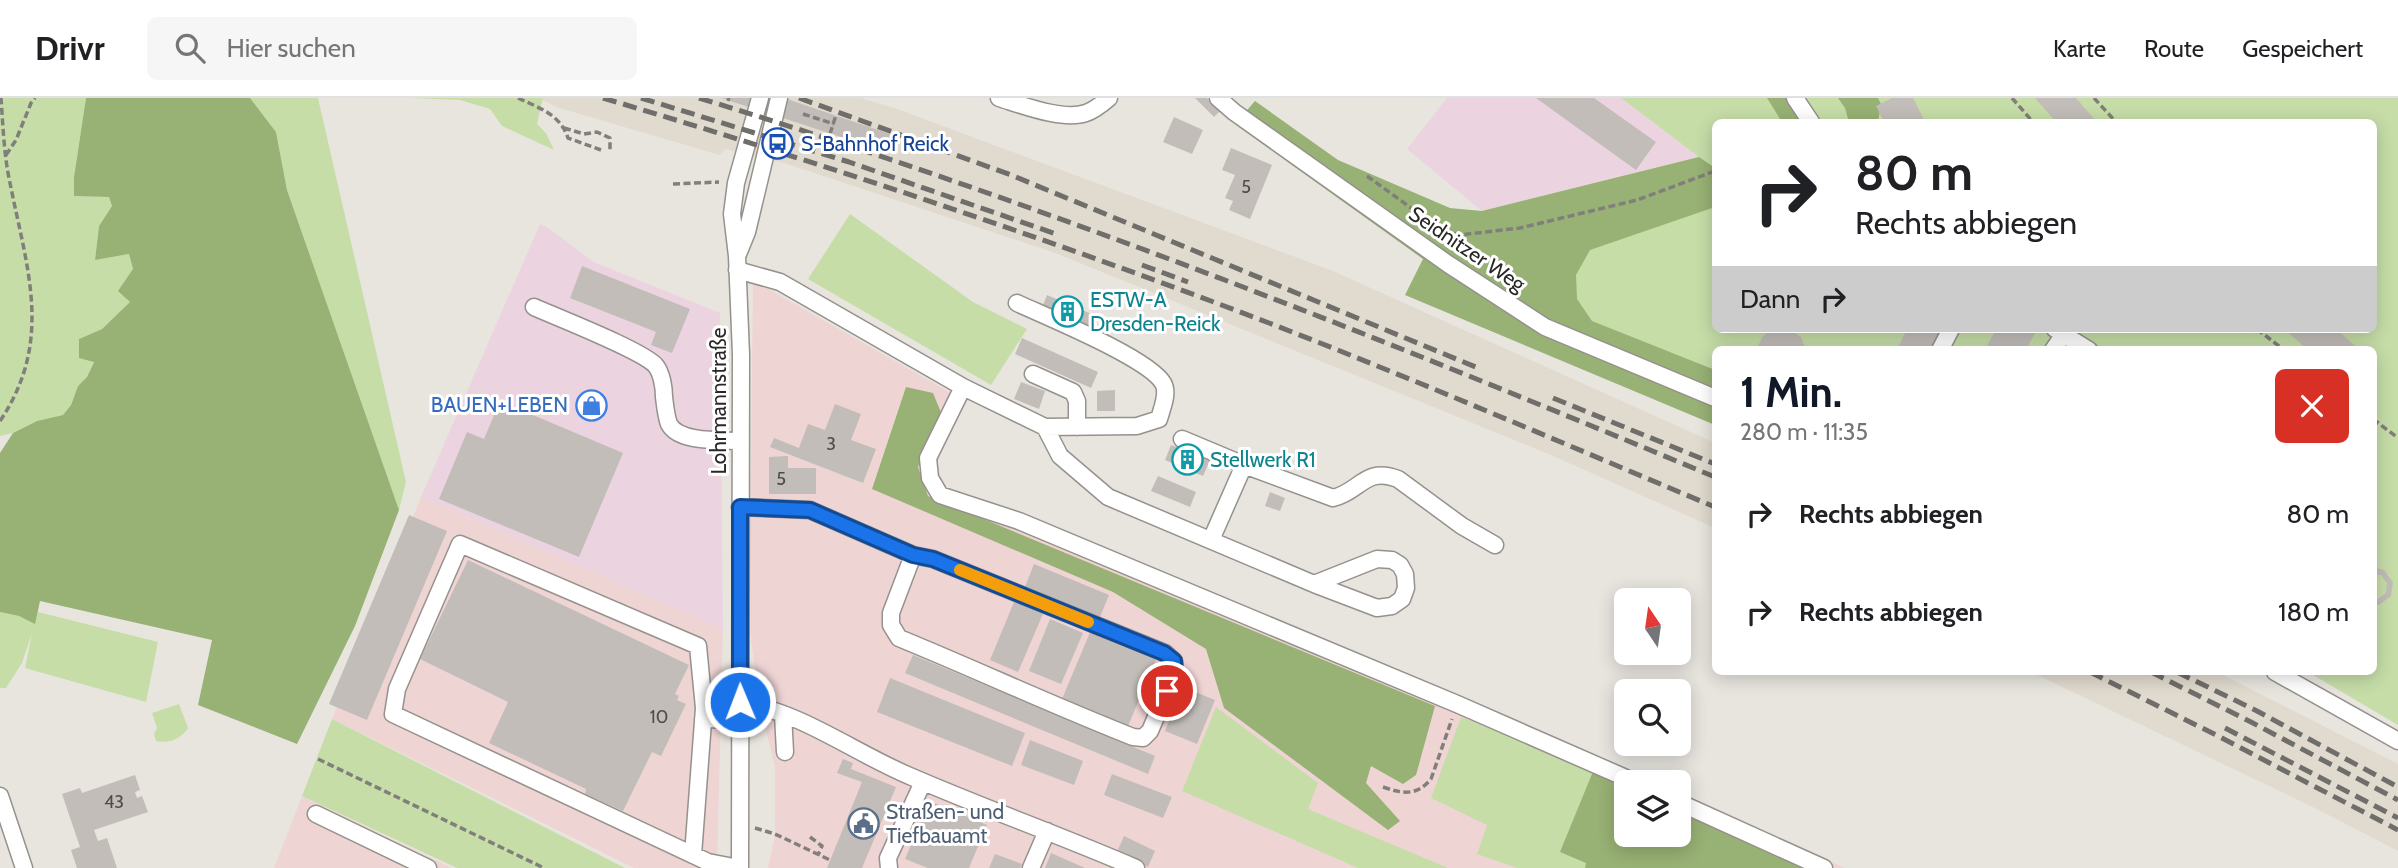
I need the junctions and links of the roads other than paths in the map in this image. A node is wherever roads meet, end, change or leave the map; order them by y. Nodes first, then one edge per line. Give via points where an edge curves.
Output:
1 (760, 98) edge
2 (779, 98) edge
3 (999, 98) edge
4 (1109, 98) edge
5 (1218, 98) edge
6 (1796, 98) edge
7 (1809, 119) edge
8 (737, 263) junction
9 (1017, 303) dead end
10 (534, 307) dead end
11 (2061, 333) edge
12 (2082, 346) edge
13 (1033, 374) dead end
14 (963, 387) junction
15 (1712, 397) edge
16 (1045, 427) junction
17 (1077, 427) junction
18 (1182, 439) dead end
19 (740, 440) junction
20 (1244, 465) junction
21 (740, 507) junction
22 (1211, 540) junction
23 (1495, 545) dead end
24 (913, 555) junction
25 (1314, 584) junction
26 (2280, 675) edge
27 (740, 702) junction
28 (783, 715) junction
29 (703, 719) junction
30 (741, 720) junction
31 (2398, 741) edge
32 (785, 752) dead end
33 (1614, 773) edge
34 (923, 782) junction
35 (0, 796) edge
36 (1691, 808) edge
37 (316, 814) dead end
38 (1047, 831) junction
39 (693, 855) junction
40 (24, 868) edge
41 (428, 868) edge
42 (739, 868) edge
43 (890, 868) edge
44 (1031, 868) edge
45 (1136, 868) edge
46 (1824, 868) edge

1 - 8 street, Lohrmannstraße via 736,183 732,214
2 - 8 street, Lohrmannstraße
3 - 4 street via 1067,115 1085,114
5 - 15 street, Seidnitzer Weg via 1448,264 1545,327
6 - 7 street
8 - 14 street via 780,282
8 - 19 street, Lohrmannstraße
9 - 17 street via 1146,366 1163,384 1165,398 1159,419 1137,426
10 - 19 street via 656,366 669,424 677,433
11 - 12 street
13 - 17 street via 1073,392
14 - 16 street
14 - 33 street via 928,458 930,478 940,495 1019,521
16 - 17 street
16 - 22 street via 1060,456 1108,497
18 - 20 street
19 - 21 street, Lohrmannstraße
20 - 22 street
20 - 23 street via 1333,498 1366,478 1390,476
21 - 24 street via 810,510
21 - 27 street, Lohrmannstraße
22 - 25 street
24 - 24 street via 891,614 899,638 1133,737 1143,738 1150,731 1175,672 1174,661 1164,653 933,559
25 - 25 street via 1377,608 1392,606 1406,588 1400,565 1377,559
26 - 31 street
27 - 28 street
27 - 30 street, Lohrmannstraße
28 - 32 street
28 - 34 street
29 - 30 street
29 - 39 street
29 - 39 street via 698,646 460,544 397,689 393,714
30 - 42 street, Lohrmannstraße
34 - 38 street
34 - 43 street via 888,858
35 - 40 street
36 - 46 street
37 - 41 street
38 - 44 street
38 - 45 street
39 - 42 street

